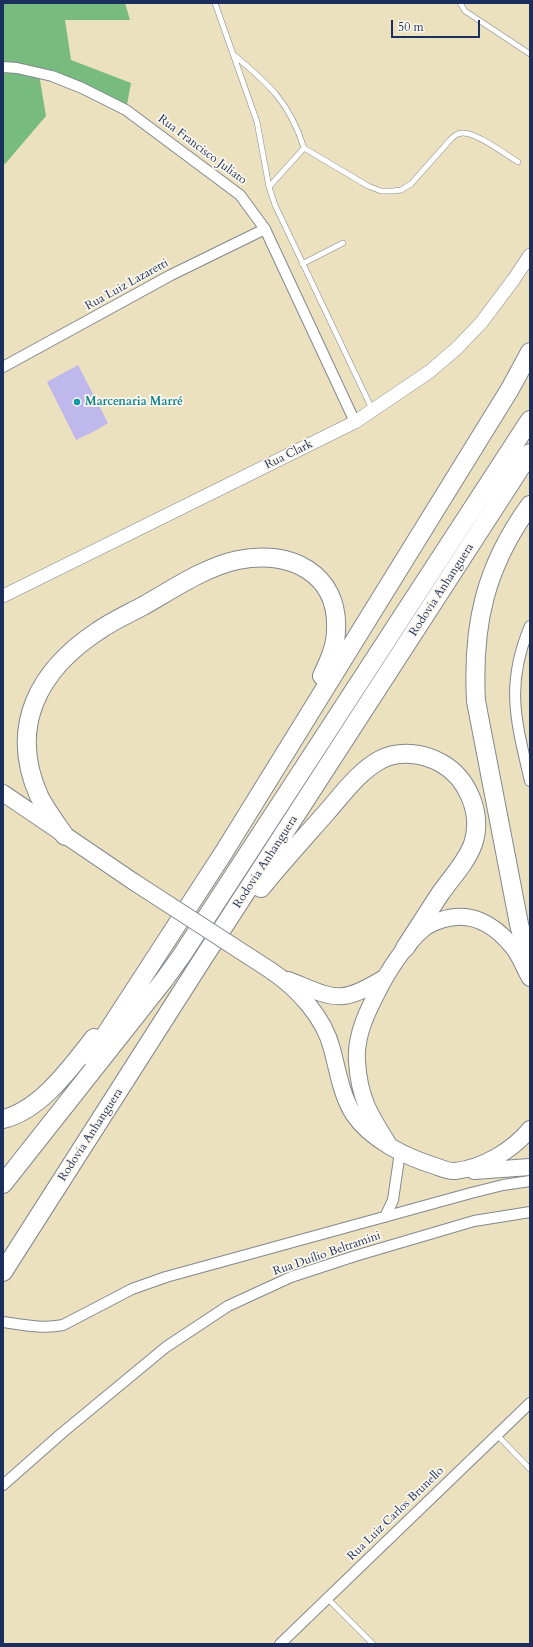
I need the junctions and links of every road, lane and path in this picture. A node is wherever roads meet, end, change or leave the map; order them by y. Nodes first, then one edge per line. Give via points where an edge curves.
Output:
1 (215, 3) edge
2 (460, 3) edge
3 (530, 54) edge
4 (234, 55) junction
5 (3, 67) edge
6 (304, 148) junction
7 (518, 162) dead end
8 (269, 187) junction
9 (264, 229) junction
10 (344, 243) dead end
11 (530, 255) edge
12 (302, 264) junction
13 (530, 352) edge
14 (3, 367) edge
15 (372, 410) junction
16 (530, 420) edge
17 (355, 422) junction
18 (530, 453) edge
19 (530, 505) edge
20 (3, 596) edge
21 (530, 626) edge
22 (298, 729) junction
23 (530, 781) edge
24 (3, 793) edge
25 (65, 836) junction
26 (406, 948) junction
27 (202, 960) junction
28 (530, 967) edge
29 (276, 974) junction
30 (386, 977) junction
31 (530, 978) edge
32 (140, 981) junction
33 (3, 1119) edge
34 (49, 1126) junction
35 (530, 1129) edge
36 (394, 1148) junction
37 (530, 1167) edge
38 (454, 1172) junction
39 (530, 1181) edge
40 (3, 1184) edge
41 (530, 1212) edge
42 (385, 1217) junction
43 (3, 1272) edge
44 (3, 1322) edge
45 (530, 1402) edge
46 (496, 1435) junction
47 (530, 1469) edge
48 (3, 1485) edge
49 (327, 1598) junction
50 (280, 1644) edge
51 (373, 1644) edge

1 - 4 lane
2 - 3 lane via 465,11
4 - 6 lane via 277,94 288,109
4 - 8 lane via 257,122
5 - 9 street, Rua Francisco Juliato via 52,76 126,110 240,195
6 - 7 lane via 381,191 401,190 411,184 457,134 472,134
6 - 8 lane
8 - 12 lane
9 - 14 street, Rua Luiz Lazaretti via 171,275
9 - 17 street, Rua Francisco Juliato
10 - 12 lane
11 - 15 street, Rua Clark via 481,323 457,348 429,372
12 - 15 lane
13 - 22 highway via 510,389 357,638
15 - 17 street, Rua Clark
16 - 34 highway, Rodovia Anhanguera via 182,955
17 - 20 street, Rua Clark
18 - 27 highway, Rodovia Anhanguera
19 - 28 highway via 501,553 487,587 477,634 474,668 476,701 519,924
21 - 23 street via 516,669 514,691 517,723
22 - 25 highway via 327,666 335,641 335,609 326,588 313,573 302,566 268,556 239,560 202,574 99,630 62,660 44,682 30,717 27,742 30,770 40,796
22 - 32 highway via 224,852
24 - 25 main road
25 - 29 main road, bridge
26 - 27 highway via 468,855 473,843 476,822 470,796 454,772 430,758 405,754 381,760 369,767 356,780 274,872
26 - 30 main road
26 - 31 main road via 423,929 436,922 451,917 468,916 479,919 498,932 513,947
27 - 43 highway, Rodovia Anhanguera
29 - 30 main road via 327,996 342,997 356,994
29 - 36 main road via 310,1008 323,1027 353,1114 378,1140
30 - 36 main road via 369,1007 359,1036 356,1060 359,1085 367,1110
32 - 33 highway via 49,1090 27,1109
32 - 34 highway
34 - 40 highway, Rodovia Anhanguera
35 - 38 main road via 503,1153 479,1165
36 - 38 main road via 418,1161
36 - 42 street via 392,1200
37 - 38 main road
39 - 42 street via 503,1185
41 - 48 street, Rua Duílio Beltramini via 474,1222 355,1256 291,1277 228,1306 166,1347
42 - 44 street via 166,1277 132,1289 64,1325 51,1328
45 - 46 street, Rua Luiz Carlos Brunello
46 - 47 lane
46 - 49 street, Rua Luiz Carlos Brunello
49 - 50 street, Rua Luiz Carlos Brunello
49 - 51 lane

